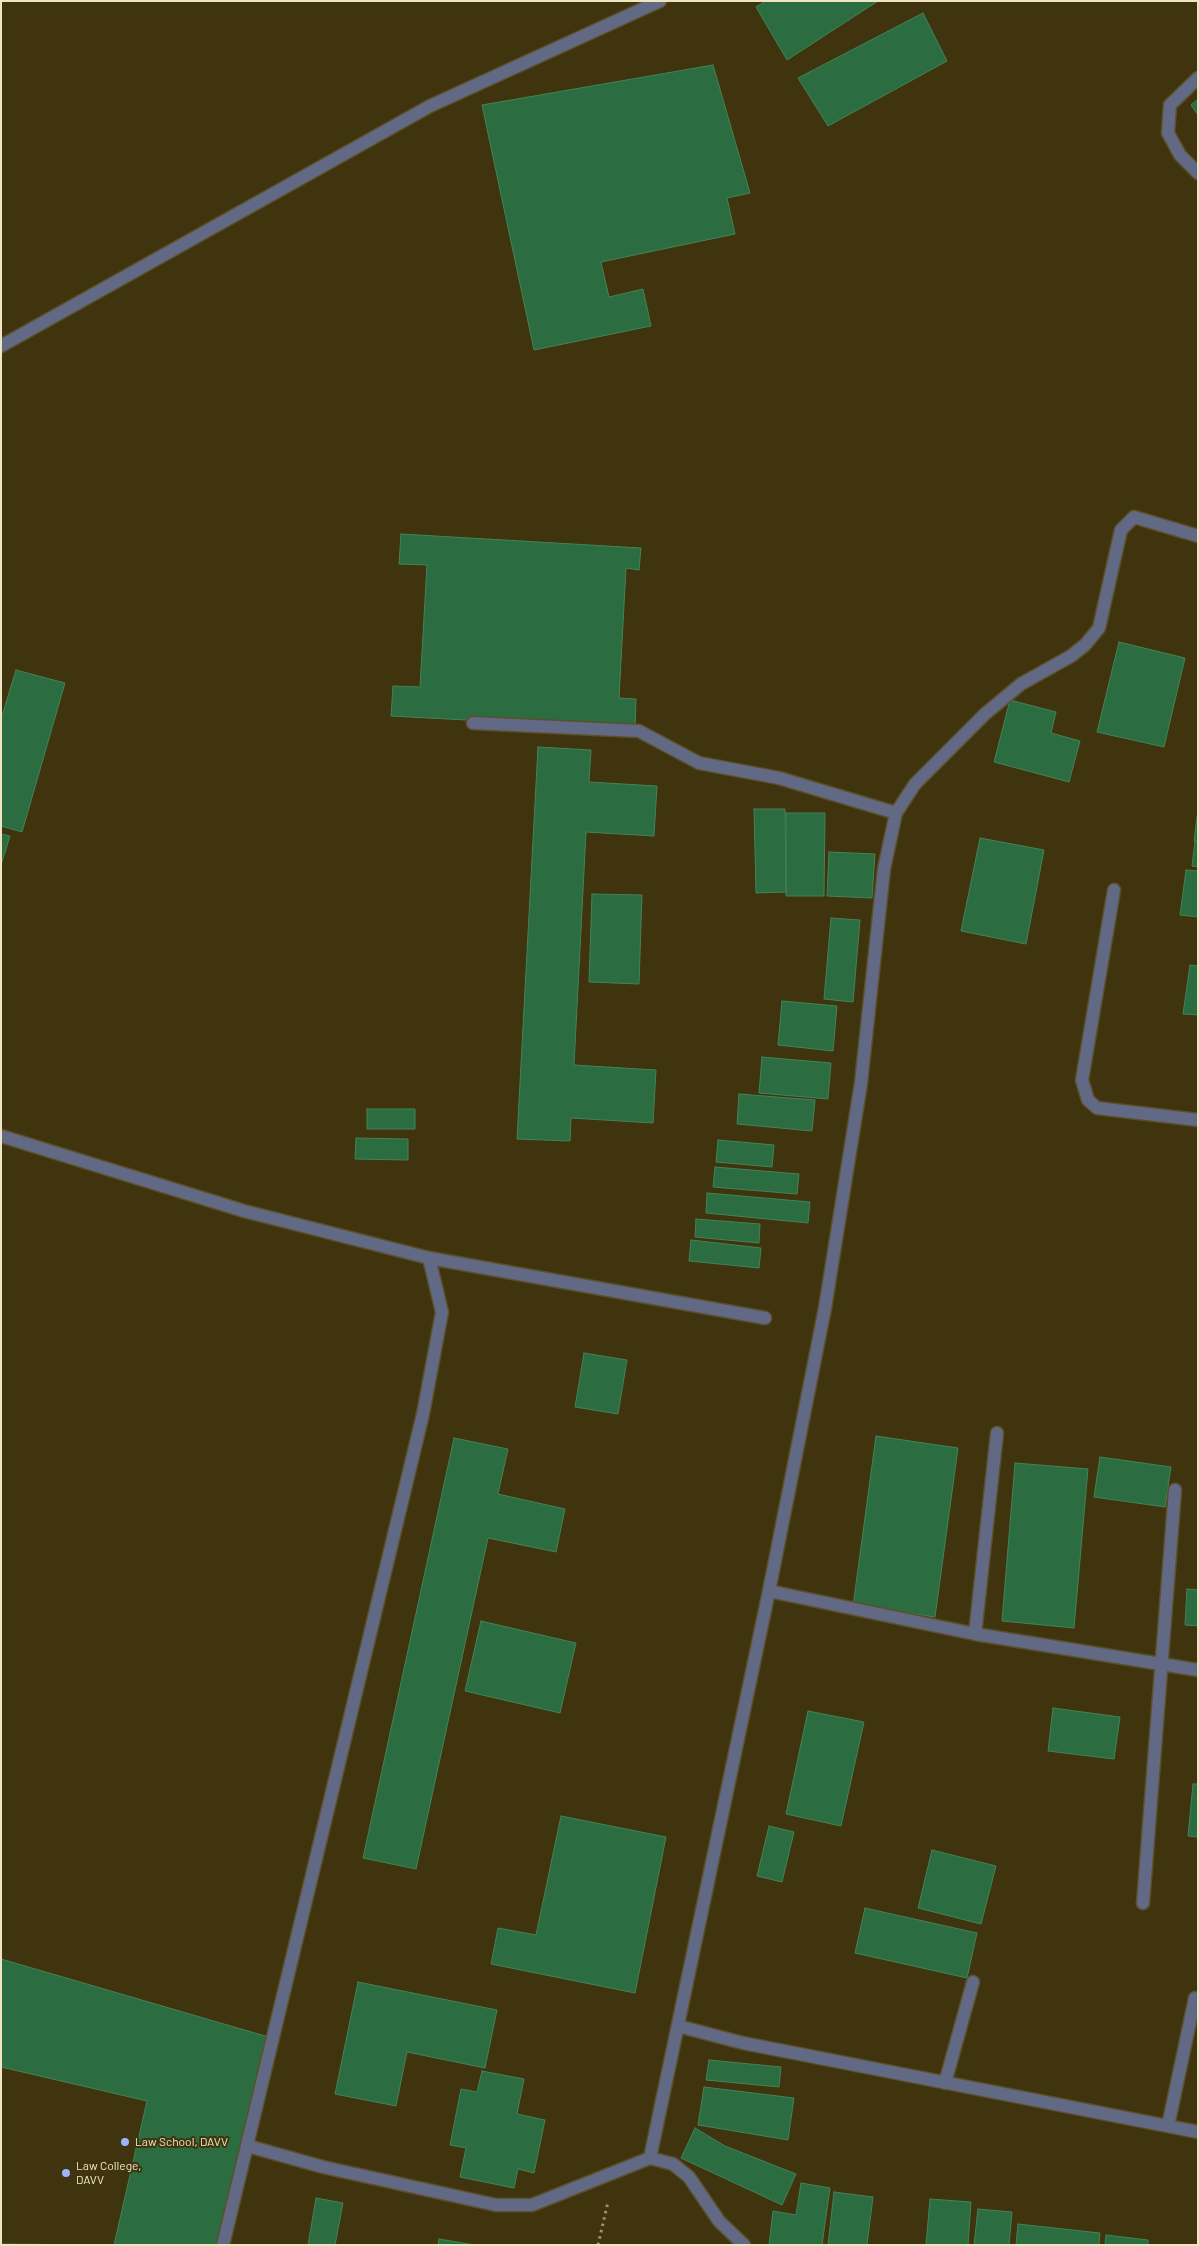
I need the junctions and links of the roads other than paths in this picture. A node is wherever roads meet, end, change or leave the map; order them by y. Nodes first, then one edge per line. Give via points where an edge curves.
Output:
1 (660, 1) edge
2 (1198, 78) edge
3 (1198, 173) edge
4 (1, 346) edge
5 (1198, 536) edge
6 (473, 723) dead end
7 (896, 814) junction
8 (1114, 890) dead end
9 (1198, 1120) edge
10 (1, 1136) edge
11 (429, 1258) junction
12 (765, 1318) dead end
13 (997, 1433) dead end
14 (1175, 1490) dead end
15 (769, 1591) junction
16 (975, 1634) junction
17 (1161, 1664) junction
18 (1198, 1670) edge
19 (1143, 1903) dead end
20 (973, 1982) dead end
21 (1195, 1998) dead end
22 (678, 2026) junction
23 (944, 2083) junction
24 (1168, 2126) junction
25 (1198, 2132) edge
26 (248, 2146) junction
27 (650, 2158) junction
28 (222, 2245) edge
29 (744, 2245) edge

1 - 4 street via 430,106
2 - 3 street via 1170,105 1168,133 1180,155
5 - 7 street via 1134,517 1121,530 1099,628 1086,645 1021,684 984,714 915,784
6 - 7 street via 639,731 700,763 779,778
7 - 15 street via 884,869 861,1083 826,1308
8 - 9 street via 1082,1080 1088,1100 1097,1108
10 - 11 street via 244,1211
11 - 12 street
11 - 26 street via 442,1312 423,1414
13 - 16 street
14 - 17 street
15 - 16 street
15 - 22 street
16 - 17 street
17 - 18 street
17 - 19 street
20 - 23 street
21 - 24 street
22 - 23 street via 743,2043
22 - 27 street
23 - 24 street
24 - 25 street
26 - 27 street via 323,2167 496,2205 532,2205
26 - 28 street
27 - 29 street via 673,2164 689,2177 719,2221

